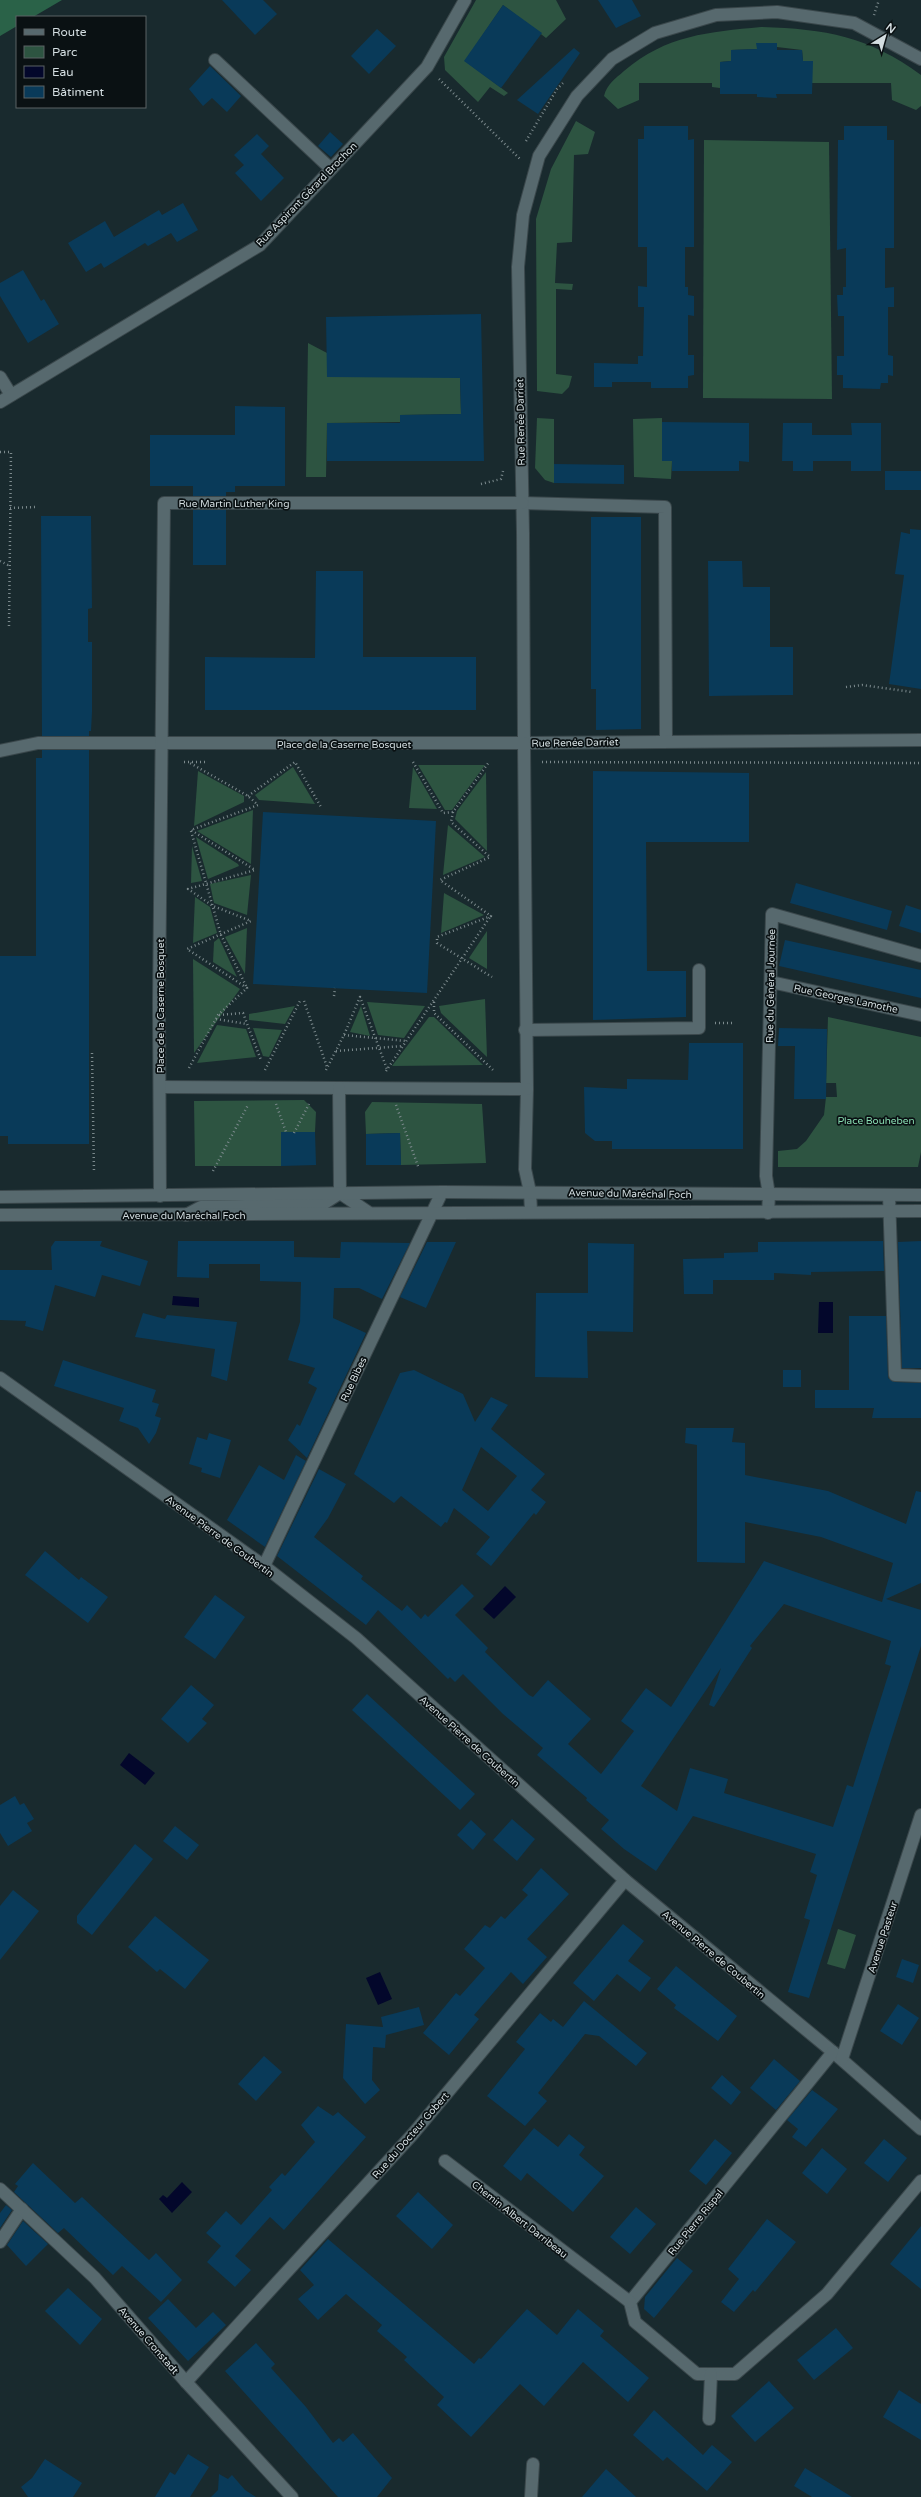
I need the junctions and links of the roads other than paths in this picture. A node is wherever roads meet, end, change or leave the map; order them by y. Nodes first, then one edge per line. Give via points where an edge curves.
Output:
1 (465, 0) edge
2 (921, 59) edge
3 (215, 60) dead end
4 (331, 169) junction
5 (0, 377) edge
6 (12, 395) junction
7 (0, 402) edge
8 (522, 503) junction
9 (921, 740) edge
10 (666, 741) junction
11 (524, 743) junction
12 (162, 745) junction
13 (0, 751) edge
14 (921, 956) edge
15 (699, 970) dead end
16 (771, 982) junction
17 (921, 1015) edge
18 (525, 1030) junction
19 (160, 1088) junction
20 (339, 1088) junction
21 (527, 1089) junction
22 (442, 1192) junction
23 (530, 1192) junction
24 (340, 1193) junction
25 (769, 1195) junction
26 (890, 1195) junction
27 (921, 1195) edge
28 (160, 1196) junction
29 (0, 1197) edge
30 (531, 1211) junction
31 (890, 1211) junction
32 (921, 1211) edge
33 (368, 1212) junction
34 (433, 1212) junction
35 (768, 1213) junction
36 (0, 1215) edge
37 (185, 1216) junction
38 (921, 1376) edge
39 (0, 1378) edge
40 (264, 1566) junction
41 (921, 1815) edge
42 (625, 1880) junction
43 (838, 2056) junction
44 (921, 2129) edge
45 (445, 2161) dead end
46 (921, 2181) edge
47 (0, 2190) edge
48 (22, 2209) junction
49 (0, 2242) edge
50 (630, 2302) junction
51 (711, 2374) junction
52 (186, 2382) junction
53 (709, 2419) dead end
54 (533, 2464) dead end
55 (292, 2497) edge
56 (531, 2497) edge

1 - 4 street, Rue Aspirant Gérard Brochon via 427,67
2 - 8 street, Rue Renée Darriet via 854,23 777,12 716,15 655,33 612,59 577,96 539,156 523,215 518,267
3 - 4 street
4 - 6 street, Rue Aspirant Gérard Brochon via 260,245
5 - 6 street
6 - 7 street, Rue Aspirant Gérard Brochon
8 - 10 street, Rue Martin Luther King via 665,507
8 - 11 street, Rue Renée Darriet
8 - 12 street, Rue Martin Luther King via 164,503
9 - 10 street, Rue Renée Darriet
10 - 11 street, Rue Renée Darriet
11 - 12 street, Place de la Caserne Bosquet
11 - 18 street
12 - 13 street via 38,743
12 - 19 street, Place de la Caserne Bosquet
14 - 16 street, Rue du Général Journée via 772,914
15 - 18 street via 699,1028
16 - 17 street, Rue Georges Lamothe
16 - 25 street, Rue du Général Journée via 766,1176
18 - 21 street
19 - 20 street, Place de la Caserne Bosquet
19 - 28 street, Place de la Caserne Bosquet
20 - 21 street, Place de la Caserne Bosquet
20 - 24 street
21 - 23 street via 525,1169
22 - 23 street, Avenue du Maréchal Foch
22 - 24 street, Avenue du Maréchal Foch
22 - 34 street, Rue Bibes
23 - 25 street, Avenue du Maréchal Foch
23 - 30 street
24 - 28 street, Avenue du Maréchal Foch
24 - 33 street
24 - 37 street via 323,1204 201,1207
25 - 26 street, Avenue du Maréchal Foch
25 - 35 street, Rue du Général Journée
26 - 27 street, Avenue du Maréchal Foch
26 - 31 street
28 - 29 street, Avenue du Maréchal Foch
30 - 34 street, Avenue du Maréchal Foch
30 - 35 street, Avenue du Maréchal Foch
31 - 32 street, Avenue du Maréchal Foch
31 - 35 street, Avenue du Maréchal Foch
31 - 38 street via 894,1375
33 - 34 street, Avenue du Maréchal Foch
33 - 37 street, Avenue du Maréchal Foch
34 - 40 street, Rue Bibes
36 - 37 street, Avenue du Maréchal Foch
39 - 40 street, Avenue Pierre de Coubertin
40 - 42 street, Avenue Pierre de Coubertin via 356,1638
41 - 43 street, Avenue Pasteur
42 - 43 street, Avenue Pierre de Coubertin
42 - 52 street, Rue du Docteur Gobert via 412,2135
43 - 44 street, Avenue Pierre de Coubertin
43 - 50 street, Rue Pierre Rispal
45 - 50 street, Chemin Albert Darribeau
46 - 51 street via 827,2294 735,2374
47 - 48 street, Avenue Cronstadt
48 - 49 street
48 - 52 street, Avenue Cronstadt via 95,2278
50 - 51 street via 635,2322 697,2374
51 - 53 street
52 - 55 street, Avenue Cronstadt
54 - 56 street

